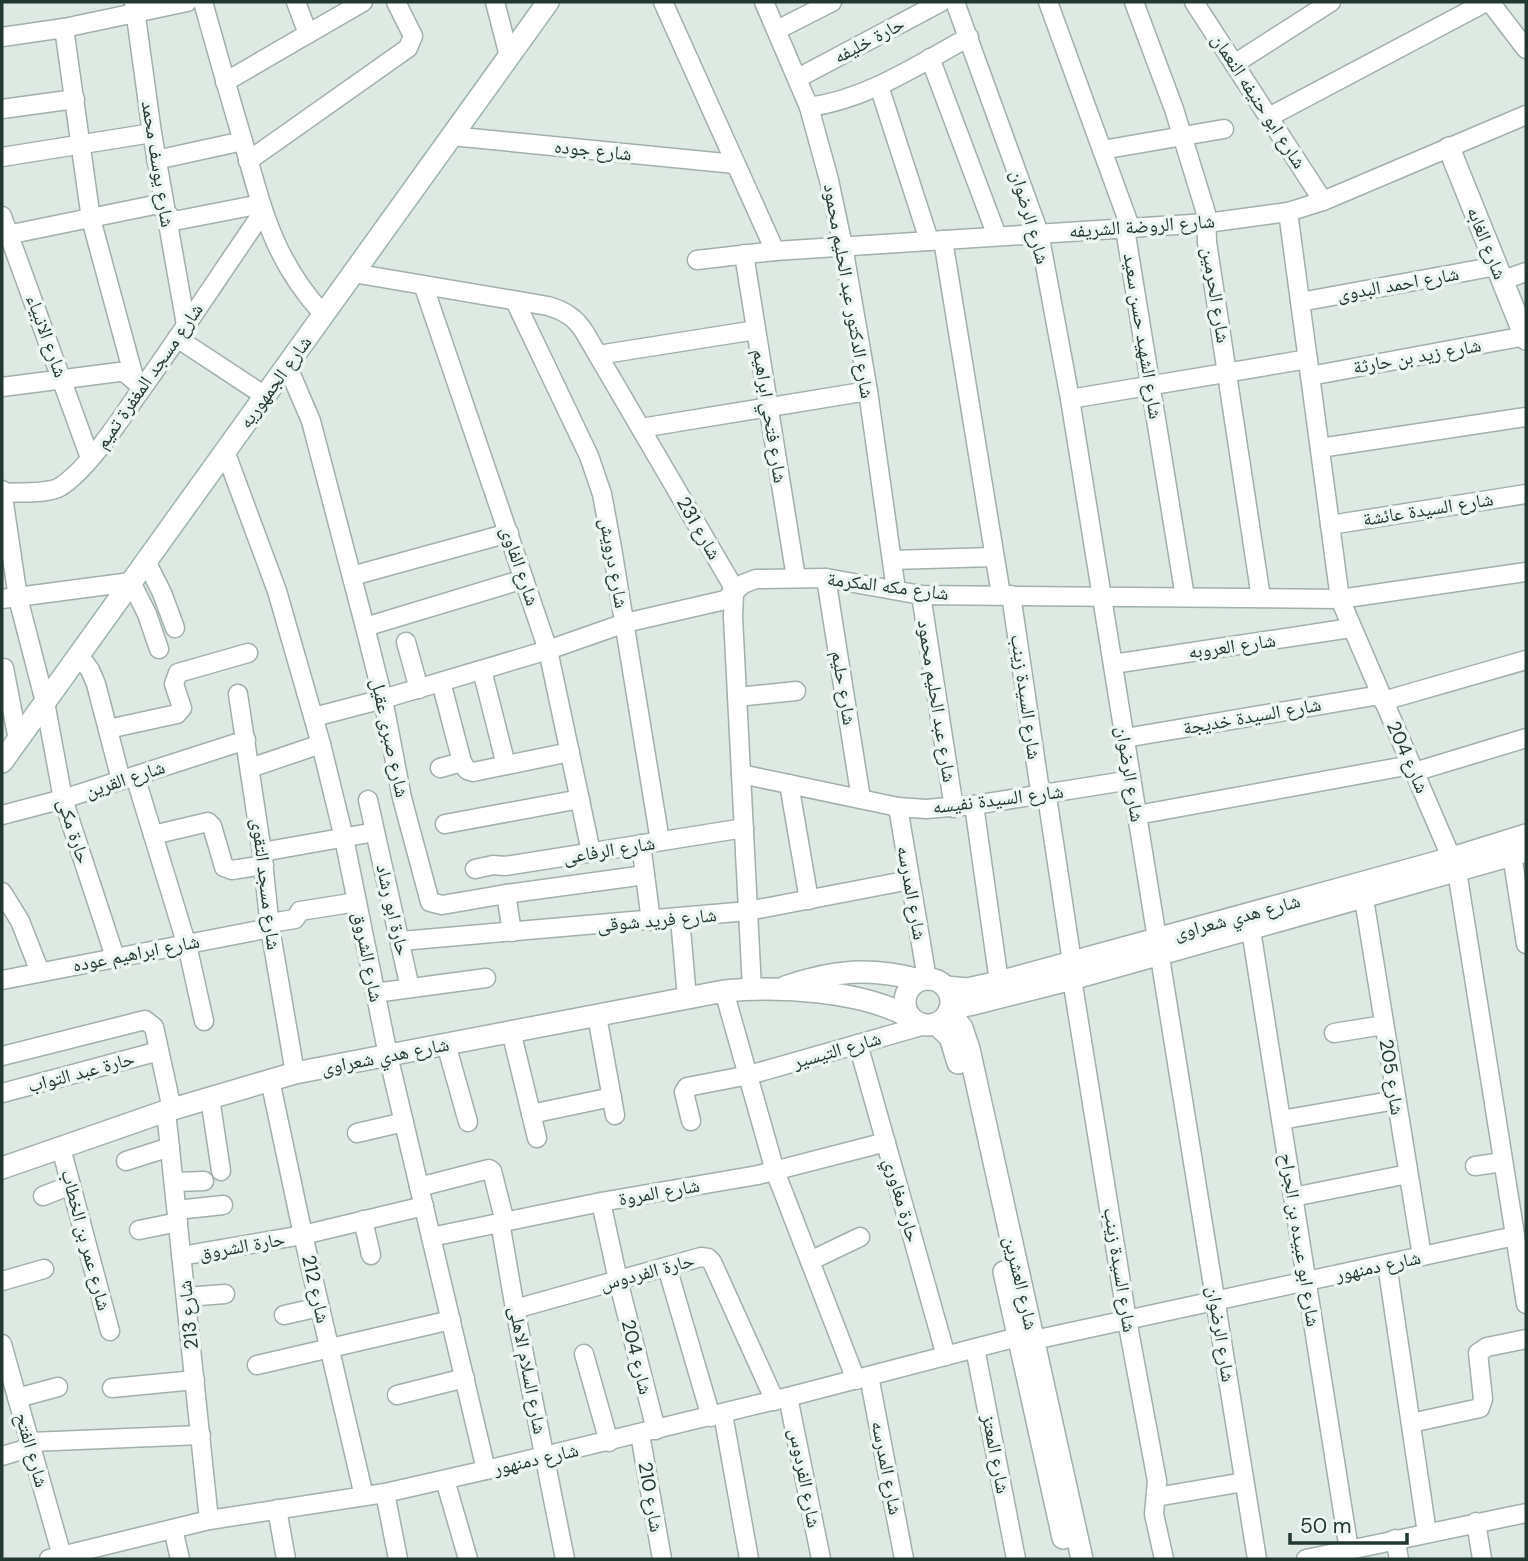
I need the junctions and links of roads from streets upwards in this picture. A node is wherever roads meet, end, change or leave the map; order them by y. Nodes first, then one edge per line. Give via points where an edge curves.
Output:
1 (187, 2) edge
2 (203, 2) edge
3 (296, 2) edge
4 (396, 2) edge
5 (495, 2) edge
6 (548, 2) edge
7 (663, 2) edge
8 (764, 2) edge
9 (832, 2) edge
10 (941, 2) edge
11 (955, 2) edge
12 (1048, 2) edge
13 (1134, 2) edge
14 (1194, 2) edge
15 (1331, 2) edge
16 (1488, 2) edge
17 (359, 3) edge
18 (136, 8) edge
19 (64, 29) junction
20 (777, 30) junction
21 (308, 34) junction
22 (2, 37) edge
23 (969, 37) junction
24 (1526, 49) edge
25 (509, 56) junction
26 (930, 58) junction
27 (1234, 64) junction
28 (798, 78) junction
29 (225, 82) junction
30 (879, 86) junction
31 (75, 99) junction
32 (809, 107) junction
33 (2, 109) edge
34 (1526, 115) edge
35 (1269, 117) junction
36 (1224, 129) dead end
37 (152, 133) junction
38 (451, 136) junction
39 (1183, 137) junction
40 (243, 141) junction
41 (81, 145) junction
42 (1449, 148) junction
43 (1102, 150) junction
44 (2, 158) edge
45 (156, 160) junction
46 (248, 161) junction
47 (734, 164) junction
48 (1323, 201) junction
49 (262, 208) junction
50 (1288, 212) junction
51 (166, 214) junction
52 (2, 216) edge
53 (91, 219) junction
54 (1206, 223) junction
55 (1128, 228) junction
56 (1039, 233) junction
57 (6, 235) edge
58 (997, 236) junction
59 (936, 240) junction
60 (843, 246) junction
61 (775, 251) junction
62 (744, 254) junction
63 (697, 260) dead end
64 (1526, 272) edge
65 (1500, 273) junction
66 (353, 274) junction
67 (424, 287) junction
68 (515, 301) junction
69 (1300, 302) junction
70 (323, 314) junction
71 (756, 330) junction
72 (181, 332) junction
73 (1526, 337) edge
74 (598, 355) junction
75 (287, 365) junction
76 (1309, 367) junction
77 (1227, 372) junction
78 (62, 379) junction
79 (139, 384) junction
80 (1150, 385) junction
81 (2, 387) edge
82 (868, 391) junction
83 (265, 396) junction
84 (1070, 399) junction
85 (768, 407) junction
86 (1526, 417) edge
87 (641, 428) junction
88 (1320, 448) junction
89 (225, 451) junction
90 (90, 458) junction
91 (1526, 494) edge
92 (2, 497) edge
93 (1330, 525) junction
94 (509, 533) junction
95 (994, 556) junction
96 (892, 560) junction
97 (146, 561) junction
98 (1526, 572) edge
99 (352, 576) junction
100 (796, 578) junction
101 (827, 578) junction
102 (524, 579) junction
103 (131, 582) junction
104 (896, 590) junction
105 (734, 594) junction
106 (921, 594) junction
107 (1006, 595) junction
108 (1102, 596) junction
109 (1185, 597) junction
110 (1261, 598) junction
111 (10, 599) edge
112 (1340, 599) junction
113 (625, 623) junction
114 (365, 627) junction
115 (175, 628) dead end
116 (1351, 628) junction
117 (406, 642) dead end
118 (159, 649) dead end
119 (548, 650) junction
120 (248, 653) dead end
121 (79, 655) junction
122 (1526, 660) edge
123 (1113, 664) junction
124 (4, 668) dead end
125 (482, 670) junction
126 (441, 682) junction
127 (419, 689) junction
128 (796, 691) dead end
129 (239, 694) dead end
130 (737, 697) junction
131 (1382, 698) junction
132 (383, 699) junction
133 (45, 702) junction
134 (314, 717) junction
135 (108, 729) junction
136 (1125, 738) junction
137 (1526, 738) edge
138 (18, 740) junction
139 (246, 740) junction
140 (321, 744) junction
141 (570, 752) junction
142 (2, 762) edge
143 (462, 762) junction
144 (506, 765) junction
145 (250, 768) junction
146 (440, 768) dead end
147 (1413, 768) junction
148 (741, 774) junction
149 (128, 778) junction
150 (1131, 780) junction
151 (789, 784) junction
152 (1043, 794) junction
153 (63, 799) junction
154 (580, 799) junction
155 (861, 799) junction
156 (368, 800) dead end
157 (974, 805) junction
158 (898, 807) junction
159 (954, 808) junction
160 (2, 815) edge
161 (1137, 815) junction
162 (445, 824) dead end
163 (744, 828) junction
164 (375, 832) junction
165 (153, 835) junction
166 (1526, 835) edge
167 (344, 838) junction
168 (660, 841) junction
169 (641, 844) junction
170 (591, 852) junction
171 (1519, 853) edge
172 (263, 859) junction
173 (1455, 864) junction
174 (475, 869) dead end
175 (645, 875) junction
176 (911, 880) junction
177 (2, 892) edge
178 (506, 894) junction
179 (1364, 899) junction
180 (808, 900) junction
181 (357, 902) junction
182 (748, 911) junction
183 (680, 918) junction
184 (651, 921) junction
185 (270, 925) junction
186 (1251, 930) junction
187 (512, 932) junction
188 (401, 942) junction
189 (186, 943) junction
190 (1526, 944) edge
191 (1158, 947) junction
192 (115, 957) junction
193 (1072, 971) junction
194 (40, 972) junction
195 (486, 978) dead end
196 (2, 980) edge
197 (999, 982) junction
198 (410, 988) junction
199 (752, 989) junction
200 (780, 989) junction
201 (724, 991) junction
202 (375, 993) junction
203 (687, 998) junction
204 (933, 1004) junction
205 (597, 1016) junction
206 (204, 1021) dead end
207 (1384, 1025) junction
208 (511, 1031) junction
209 (1334, 1033) dead end
210 (446, 1044) junction
211 (858, 1044) junction
212 (159, 1051) junction
213 (388, 1055) junction
214 (2, 1056) edge
215 (295, 1073) junction
216 (749, 1075) junction
217 (271, 1080) junction
218 (2, 1093) edge
219 (210, 1098) junction
220 (1396, 1101) junction
221 (169, 1110) junction
222 (531, 1114) junction
223 (1281, 1120) junction
224 (691, 1121) dead end
225 (404, 1122) junction
226 (468, 1122) dead end
227 (357, 1133) dead end
228 (537, 1138) dead end
229 (886, 1142) junction
230 (170, 1147) junction
231 (61, 1148) junction
232 (126, 1161) dead end
233 (1503, 1162) junction
234 (1475, 1166) dead end
235 (2, 1168) edge
236 (221, 1171) dead end
237 (775, 1171) junction
238 (1408, 1174) junction
239 (204, 1181) dead end
240 (174, 1182) junction
241 (71, 1185) junction
242 (419, 1187) junction
243 (1517, 1191) edge
244 (43, 1196) dead end
245 (1293, 1196) junction
246 (601, 1202) junction
247 (223, 1205) dead end
248 (424, 1206) junction
249 (177, 1216) junction
250 (363, 1220) junction
251 (503, 1222) junction
252 (139, 1230) dead end
253 (303, 1235) junction
254 (1516, 1236) junction
255 (431, 1237) junction
256 (860, 1237) dead end
257 (371, 1255) dead end
258 (181, 1256) junction
259 (1422, 1256) junction
260 (810, 1261) junction
261 (1387, 1264) junction
262 (667, 1267) junction
263 (44, 1269) dead end
264 (618, 1280) junction
265 (2, 1281) edge
266 (1307, 1281) junction
267 (225, 1294) dead end
268 (186, 1297) junction
269 (1215, 1301) junction
270 (1526, 1304) edge
271 (320, 1307) junction
272 (515, 1309) junction
273 (284, 1315) dead end
274 (451, 1320) junction
275 (1128, 1320) junction
276 (110, 1331) dead end
277 (1026, 1338) junction
278 (1526, 1339) edge
279 (2, 1347) edge
280 (330, 1348) junction
281 (975, 1348) junction
282 (583, 1354) dead end
283 (946, 1356) junction
284 (257, 1365) dead end
285 (465, 1378) junction
286 (862, 1378) junction
287 (195, 1380) junction
288 (58, 1387) dead end
289 (112, 1388) dead end
290 (397, 1395) dead end
291 (18, 1398) junction
292 (782, 1399) junction
293 (717, 1415) junction
294 (1411, 1423) junction
295 (648, 1432) junction
296 (201, 1435) junction
297 (609, 1442) junction
298 (31, 1444) junction
299 (2, 1456) edge
300 (545, 1457) junction
301 (486, 1471) junction
302 (445, 1480) junction
303 (1244, 1482) junction
304 (385, 1493) junction
305 (364, 1496) junction
306 (1156, 1497) junction
307 (277, 1509) junction
308 (1526, 1513) edge
309 (209, 1520) junction
310 (1476, 1522) junction
311 (173, 1529) junction
312 (1427, 1533) junction
313 (1395, 1539) junction
314 (1349, 1550) junction
315 (81, 1556) edge
316 (56, 1558) edge
317 (180, 1559) edge
318 (286, 1559) edge
319 (398, 1559) edge
320 (468, 1559) edge
321 (565, 1559) edge
322 (662, 1559) edge
323 (750, 1559) edge
324 (821, 1559) edge
325 (904, 1559) edge
326 (1016, 1559) edge
327 (1067, 1559) edge
328 (1082, 1559) edge
329 (1164, 1559) edge
330 (1257, 1559) edge
331 (1307, 1559) edge
332 (1399, 1559) edge
333 (1482, 1559) edge

1 - 18 street
2 - 29 street
3 - 21 street
4 - 46 street via 413,36 408,48
5 - 25 street
6 - 25 street, شارع الجمهوريه
7 - 47 street
8 - 20 street, شارع الدكتور عبد الحليم محمود
9 - 20 street
10 - 28 street, حارة خليفه
11 - 23 street, شارع الرضوان
12 - 43 street, شارع الشهيد حسن سعيد
13 - 39 street, شارع الحرمين
14 - 27 street, شارع ابو حنيفه النعمان
15 - 27 street
16 - 24 street
16 - 35 street
17 - 21 street
18 - 19 street
18 - 37 street, شارع يوسف محمد
19 - 22 street
19 - 31 street
20 - 28 street, شارع الدكتور عبد الحليم محمود
21 - 29 street
23 - 26 street
23 - 56 street, شارع الرضوان
25 - 38 street, شارع الجمهوريه
26 - 30 street
26 - 58 street
27 - 35 street, شارع ابو حنيفه النعمان
28 - 32 street, شارع الدكتور عبد الحليم محمود
29 - 40 street
30 - 32 street via 853,98
30 - 59 street, شارع السيدة زينب
31 - 33 street
31 - 41 street
32 - 60 street, شارع الدكتور عبد الحليم محمود
34 - 42 street, شارع الروضة الشريفه
35 - 48 street, شارع ابو حنيفه النعمان
36 - 39 street
37 - 41 street
37 - 45 street, شارع يوسف محمد
38 - 47 street, شارع جوده
38 - 66 street, شارع الجمهوريه
39 - 43 street
39 - 54 street, شارع الحرمين
40 - 45 street
40 - 46 street
41 - 44 street
41 - 53 street
42 - 48 street, شارع الروضة الشريفه
42 - 65 street, شارع الغابه
43 - 55 street, شارع الشهيد حسن سعيد
45 - 51 street, شارع يوسف محمد
46 - 49 street
47 - 61 street
48 - 50 street, شارع الروضة الشريفه
49 - 51 street via 176,221
49 - 70 street via 290,272
49 - 72 street, شارع مسجد المغفرة تميم
50 - 54 street, شارع الروضة الشريفه
50 - 69 street, شارع 204
51 - 53 street via 154,205
51 - 72 street, شارع يوسف محمد
52 - 57 street, شارع الانبياء
53 - 57 street
53 - 79 street
54 - 55 street, شارع الروضة الشريفه
54 - 77 street, شارع الحرمين
55 - 56 street, شارع الروضة الشريفه
55 - 80 street, شارع الشهيد حسن سعيد
56 - 58 street, شارع الروضة الشريفه
56 - 84 street, شارع الرضوان
57 - 78 street, شارع الانبياء
58 - 59 street, شارع الروضة الشريفه
59 - 60 street, شارع الروضة الشريفه
59 - 95 street, شارع السيدة زينب
60 - 61 street, شارع الروضة الشريفه
60 - 82 street, شارع الدكتور عبد الحليم محمود
61 - 62 street, شارع الروضة الشريفه
62 - 63 street, شارع الروضة الشريفه
62 - 71 street, شارع فتحي ابراهيم
64 - 65 street, شارع احمد البدوى
65 - 69 street, شارع احمد البدوى
65 - 73 street, شارع الغابه
66 - 67 street, شارع 231
66 - 70 street, شارع الجمهوريه
67 - 68 street, شارع 231
67 - 94 street, شارع الفاوى
68 - 74 street, شارع 231 via 566,313 580,325
68 - 113 street, شارع درويش via 596,474
69 - 76 street, شارع 204
70 - 75 street, شارع الجمهوريه
71 - 74 street
71 - 85 street, شارع فتحي ابراهيم
72 - 79 street, شارع مسجد المغفرة تميم
72 - 83 street
73 - 76 street, شارع زيد بن حارثة
74 - 87 street, شارع 231
75 - 83 street, شارع الجمهوريه
75 - 99 street, شارع صبرى عقيل via 311,421
76 - 77 street, شارع زيد بن حارثة
76 - 88 street, شارع 204
77 - 80 street, شارع زيد بن حارثة
77 - 110 street, شارع الحرمين
78 - 79 street via 121,372
78 - 81 street
78 - 90 street, شارع الانبياء
79 - 90 street, شارع مسجد المغفرة تميم
80 - 84 street, شارع زيد بن حارثة
80 - 109 street, شارع الشهيد حسن سعيد
82 - 85 street
82 - 96 street, شارع الدكتور عبد الحليم محمود
83 - 89 street, شارع الجمهوريه
84 - 108 street, شارع الرضوان
85 - 87 street
85 - 100 street, شارع فتحي ابراهيم
86 - 88 street
87 - 105 street, شارع 231
88 - 93 street, شارع 204
89 - 97 street, شارع الجمهوريه
89 - 134 street, شارع الشروق via 277,591
90 - 92 street, شارع مسجد المغفرة تميم via 54,489
91 - 93 street, شارع السيدة عائشة
92 - 111 street, حارة مكى
93 - 112 street, شارع 204
94 - 99 street
94 - 102 street, شارع الفاوى
95 - 96 street
95 - 107 street, شارع السيدة زينب
96 - 104 street, شارع الدكتور عبد الحليم محمود
97 - 103 street, شارع الجمهوريه
97 - 115 street
98 - 112 street, شارع مكه المكرمة
99 - 114 street, شارع صبرى عقيل
100 - 101 street, شارع مكه المكرمة
100 - 105 street, شارع مكه المكرمة via 749,580
101 - 104 street, شارع مكه المكرمة
101 - 155 street, شارع حليم
102 - 114 street
102 - 119 street, شارع الفاوى
103 - 111 street
103 - 118 street
103 - 121 street, شارع الجمهوريه
104 - 106 street, شارع مكه المكرمة
105 - 113 street, شارع مكه المكرمة
105 - 130 street, شارع 231
106 - 107 street, شارع مكه المكرمة
106 - 159 street, شارع عبد الحليم محمود
107 - 108 street, شارع مكه المكرمة
107 - 152 street, شارع السيدة زينب
108 - 109 street, شارع مكه المكرمة
108 - 123 street, شارع الرضوان
109 - 110 street, شارع مكه المكرمة
110 - 112 street, شارع مكه المكرمة
111 - 133 street, حارة مكى
112 - 116 street, شارع 204
113 - 119 street, شارع مكه المكرمة
113 - 168 street, شارع درويش
114 - 132 street, شارع صبرى عقيل
116 - 123 street, شارع العروبه
116 - 131 street, شارع 204
117 - 127 street
119 - 125 street, شارع مكه المكرمة
119 - 141 street, شارع الفاوى
120 - 135 street via 178,673 174,684 182,708 177,714
121 - 133 street, شارع الجمهوريه
121 - 135 street via 96,684
122 - 131 street, شارع السيدة خديجة
123 - 136 street, شارع الرضوان
124 - 138 street
125 - 126 street, شارع مكه المكرمة
125 - 144 street
126 - 127 street, شارع مكه المكرمة
126 - 143 street
127 - 132 street, شارع مكه المكرمة
128 - 130 street
129 - 139 street, شارع مسجد التقوى
130 - 148 street, شارع 231
131 - 136 street, شارع السيدة خديجة
131 - 147 street, شارع 204
132 - 134 street, شارع مكه المكرمة
132 - 178 street, شارع صبرى عقيل via 402,798 430,902 442,905
133 - 138 street, شارع الجمهوريه
133 - 153 street, حارة مكى
134 - 140 street, شارع الشروق
135 - 149 street
136 - 150 street, شارع الرضوان
137 - 147 street
138 - 142 street, شارع الجمهوريه
139 - 145 street, شارع مسجد التقوى
139 - 149 street, شارع القرين
140 - 145 street
140 - 167 street, شارع الشروق
141 - 144 street
141 - 154 street, شارع الفاوى
143 - 144 street via 473,772
143 - 146 street
145 - 172 street, شارع مسجد التقوى
147 - 161 street
147 - 173 street, شارع 204
148 - 151 street, شارع السيدة نفيسه
148 - 163 street, شارع 231
149 - 153 street, شارع القرين
149 - 165 street
150 - 152 street, شارع السيدة نفيسه
150 - 161 street, شارع الرضوان
151 - 155 street, شارع السيدة نفيسه
151 - 180 street
152 - 157 street, شارع السيدة نفيسه
152 - 193 street, شارع السيدة زينب via 1049,807
153 - 160 street, شارع القرين
153 - 192 street, حارة مكى
154 - 162 street
154 - 170 street, شارع الفاوى
155 - 158 street, شارع السيدة نفيسه
156 - 164 street, حارة ابو رشاد
157 - 159 street, شارع السيدة نفيسه
157 - 197 street
158 - 159 street, شارع السيدة نفيسه
158 - 176 street, شارع المدرسه
161 - 191 street, شارع الرضوان
163 - 168 street, شارع الرفاعى
163 - 182 street, شارع 231
164 - 167 street
164 - 188 street, حارة ابو رشاد
165 - 172 street via 208,822 225,867 232,870
165 - 189 street
166 - 173 street, شارع هدي شعراوى
167 - 172 street
167 - 181 street, شارع الشروق
168 - 169 street, شارع الرفاعى
169 - 170 street, شارع الرفاعى
169 - 175 street
170 - 174 street, شارع الرفاعى
171 - 173 street, شارع هدي شعراوى
171 - 190 street
172 - 185 street, شارع مسجد التقوى
173 - 179 street, شارع هدي شعراوى
173 - 191 street, شارع هدي شعراوى
173 - 233 street, شارع 204
175 - 178 street, شارع صبرى عقيل
175 - 184 street
176 - 180 street, شارع فريد شوقى
176 - 204 street, شارع المدرسه
177 - 194 street via 20,921
178 - 187 street
179 - 186 street, شارع هدي شعراوى
179 - 207 street, شارع 205
180 - 182 street, شارع فريد شوقى
181 - 185 street, شارع ابراهيم عوده via 300,911 295,919
181 - 202 street, شارع الشروق
182 - 183 street, شارع فريد شوقى
182 - 199 street, شارع 231
183 - 184 street, شارع فريد شوقى
183 - 203 street
184 - 187 street, شارع فريد شوقى
185 - 189 street, شارع ابراهيم عوده
185 - 215 street, شارع مسجد التقوى
186 - 191 street, شارع هدي شعراوى
186 - 223 street, شارع ابو عبيده بن الجراح
187 - 188 street, شارع فريد شوقى
188 - 198 street, حارة ابو رشاد
189 - 192 street, شارع ابراهيم عوده
189 - 206 street
191 - 193 street, شارع هدي شعراوى
191 - 269 street, شارع الرضوان
192 - 194 street, شارع ابراهيم عوده
193 - 197 street, شارع هدي شعراوى
193 - 204 street, شارع هدي شعراوى via 970,1006
193 - 275 street, شارع السيدة زينب
194 - 196 street, شارع ابراهيم عوده
195 - 198 street
197 - 204 street, شارع هدي شعراوى
198 - 202 street
199 - 200 street, شارع هدي شعراوى
199 - 201 street, شارع هدي شعراوى
200 - 204 street, شارع هدي شعراوى via 894,1008
200 - 204 street, شارع هدي شعراوى via 808,979 867,970 896,974
201 - 203 street, شارع هدي شعراوى
201 - 216 street
202 - 213 street, شارع الشروق
203 - 205 street, شارع هدي شعراوى
204 - 211 street, شارع التيسير
204 - 277 street, شارع العشرين via 954,1046
205 - 208 street, شارع هدي شعراوى
205 - 222 street via 614,1106
207 - 209 street
207 - 220 street, شارع 205
208 - 210 street, شارع هدي شعراوى
208 - 222 street
210 - 213 street, شارع هدي شعراوى
210 - 226 street
211 - 216 street, شارع التيسير
211 - 229 street, حارة مغاوري
212 - 214 street, شارع 213 via 152,1024 142,1020
212 - 218 street, حارة عبد التواب
212 - 221 street, شارع 213
213 - 215 street, شارع هدي شعراوى
213 - 225 street, شارع الشروق
215 - 217 street, شارع هدي شعراوى
216 - 224 street, شارع التيسير via 685,1088
216 - 237 street
217 - 219 street, شارع هدي شعراوى
217 - 253 street, شارع 212
219 - 221 street, شارع هدي شعراوى
219 - 236 street
220 - 223 street
220 - 238 street, شارع 205
221 - 230 street, شارع 213
221 - 231 street, شارع هدي شعراوى
222 - 228 street
223 - 245 street, شارع ابو عبيده بن الجراح
225 - 227 street
225 - 242 street, شارع الشروق
229 - 237 street, شارع المروة
229 - 283 street, حارة مغاوري
230 - 232 street
230 - 240 street, شارع 213
231 - 235 street, شارع هدي شعراوى
231 - 241 street, شارع عمر بن الخطاب
233 - 234 street
233 - 243 street, شارع 204
237 - 246 street, شارع المروة
237 - 260 street
238 - 245 street
238 - 259 street, شارع 205
239 - 240 street
240 - 249 street, شارع 213
241 - 244 street
241 - 276 street, شارع عمر بن الخطاب
242 - 248 street, شارع الشروق
242 - 251 street, شارع السلام الاهلى via 489,1168
243 - 254 street, شارع 204
245 - 266 street, شارع ابو عبيده بن الجراح
246 - 251 street, شارع المروة
246 - 264 street, شارع 204
247 - 249 street
248 - 250 street, حارة الشروق
248 - 255 street, شارع الشروق
249 - 252 street
249 - 258 street, شارع 213
250 - 253 street, حارة الشروق
250 - 257 street
251 - 255 street, شارع المروة
251 - 272 street, شارع السلام الاهلى
253 - 258 street, حارة الشروق
253 - 271 street, شارع 212
254 - 259 street, شارع دمنهور
254 - 270 street, شارع 204
255 - 274 street, شارع الشروق
256 - 260 street
258 - 268 street, شارع 213
259 - 261 street, شارع دمنهور
260 - 286 street
261 - 266 street, شارع دمنهور
261 - 294 street
262 - 264 street, حارة الفردوس
262 - 292 street, حارة الفردوس via 701,1257 710,1259
262 - 293 street
263 - 265 street
264 - 272 street, حارة الفردوس
264 - 295 street, شارع 204
266 - 269 street, شارع دمنهور
266 - 314 street, شارع ابو عبيده بن الجراح
267 - 268 street
268 - 287 street, شارع 213
269 - 275 street, شارع دمنهور
269 - 303 street, شارع الرضوان
271 - 273 street
271 - 280 street, شارع 212
272 - 300 street, شارع السلام الاهلى
274 - 280 street
274 - 285 street, شارع الشروق
275 - 277 street, شارع دمنهور
275 - 306 street, شارع السيدة زينب
277 - 281 street, شارع دمنهور
277 - 327 street, شارع العشرين
277 - 328 street, شارع العشرين
278 - 294 street via 1478,1353 1480,1408
279 - 291 street, شارع الفتح
280 - 284 street
280 - 305 street, شارع 212
281 - 283 street, شارع دمنهور
281 - 326 street, شارع المعتز
282 - 297 street
283 - 286 street, شارع دمنهور
285 - 290 street
285 - 301 street, شارع الشروق
286 - 292 street, شارع دمنهور
286 - 325 street, شارع المدرسه
287 - 289 street
287 - 296 street, شارع 213
288 - 291 street
291 - 298 street, شارع الفتح
292 - 293 street, شارع دمنهور
292 - 324 street, شارع الفردوس
293 - 295 street, شارع دمنهور
293 - 323 street
294 - 312 street
295 - 297 street, شارع دمنهور
295 - 322 street, شارع 210
296 - 298 street
296 - 309 street, شارع 213
297 - 300 street, شارع دمنهور
298 - 299 street
298 - 316 street, شارع الفتح
300 - 301 street, شارع دمنهور
300 - 321 street, شارع السلام الاهلى
301 - 302 street, شارع دمنهور
302 - 304 street, شارع دمنهور
302 - 320 street
303 - 306 street
303 - 330 street, شارع الرضوان
304 - 305 street, شارع دمنهور
304 - 319 street
305 - 307 street, شارع دمنهور
306 - 329 street, شارع السيدة زينب via 1155,1521
307 - 309 street, شارع دمنهور
307 - 318 street
308 - 310 street
309 - 311 street, شارع دمنهور
310 - 312 street
310 - 333 street
311 - 315 street, شارع دمنهور
311 - 317 street
312 - 313 street
313 - 314 street
313 - 332 street
314 - 331 street
315 - 316 street, شارع دمنهور

